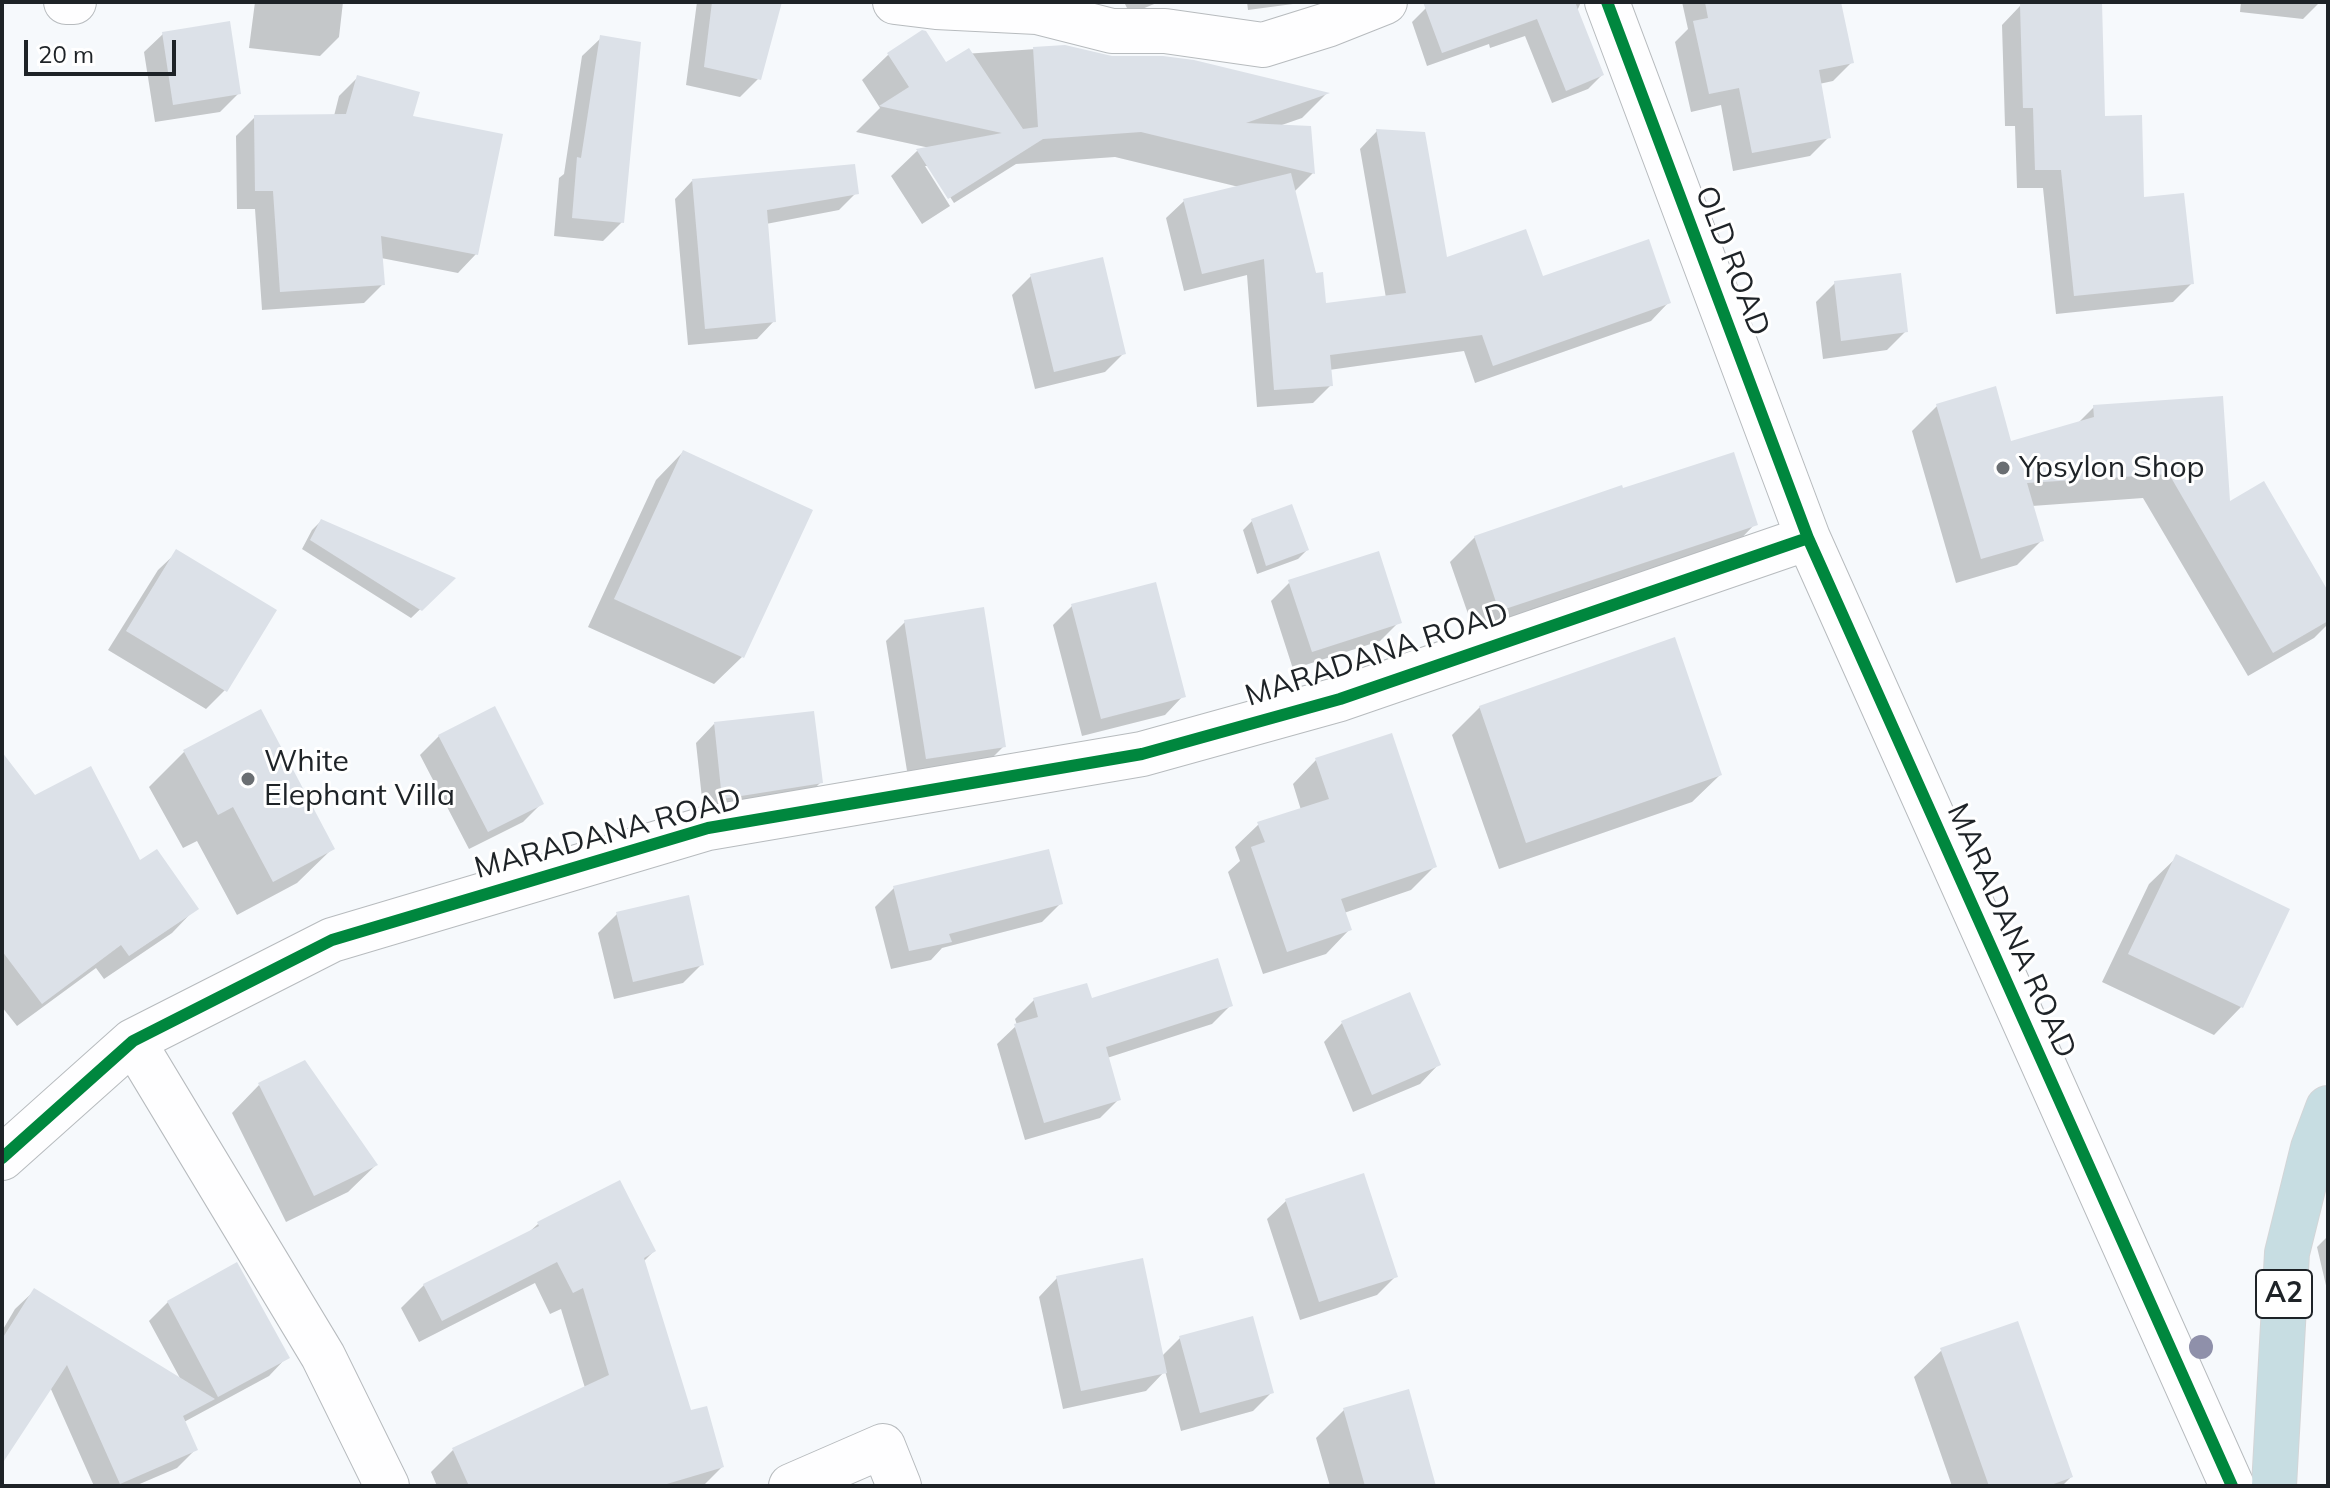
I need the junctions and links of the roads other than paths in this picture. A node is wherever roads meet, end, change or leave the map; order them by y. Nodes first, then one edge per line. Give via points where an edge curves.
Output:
1 (66, 2) edge
2 (74, 2) edge
3 (895, 2) edge
4 (1385, 2) edge
5 (1607, 2) edge
6 (1808, 538) junction
7 (133, 1041) junction
8 (2328, 1108) edge
9 (2, 1158) edge
10 (387, 1486) edge
11 (791, 1486) edge
12 (899, 1486) edge
13 (2231, 1486) edge
14 (2274, 1486) edge

1 - 2 street
3 - 4 street via 1037,12 1112,31 1165,31 1263,45
5 - 6 street, OLD ROAD
6 - 7 street, MARADANA ROAD via 1340,699 1142,754 708,828 332,940
6 - 13 street, MARADANA ROAD
7 - 9 street, MARADANA ROAD
7 - 10 street via 323,1356
8 - 14 highway, A2 via 2287,1253
11 - 12 street via 883,1446

